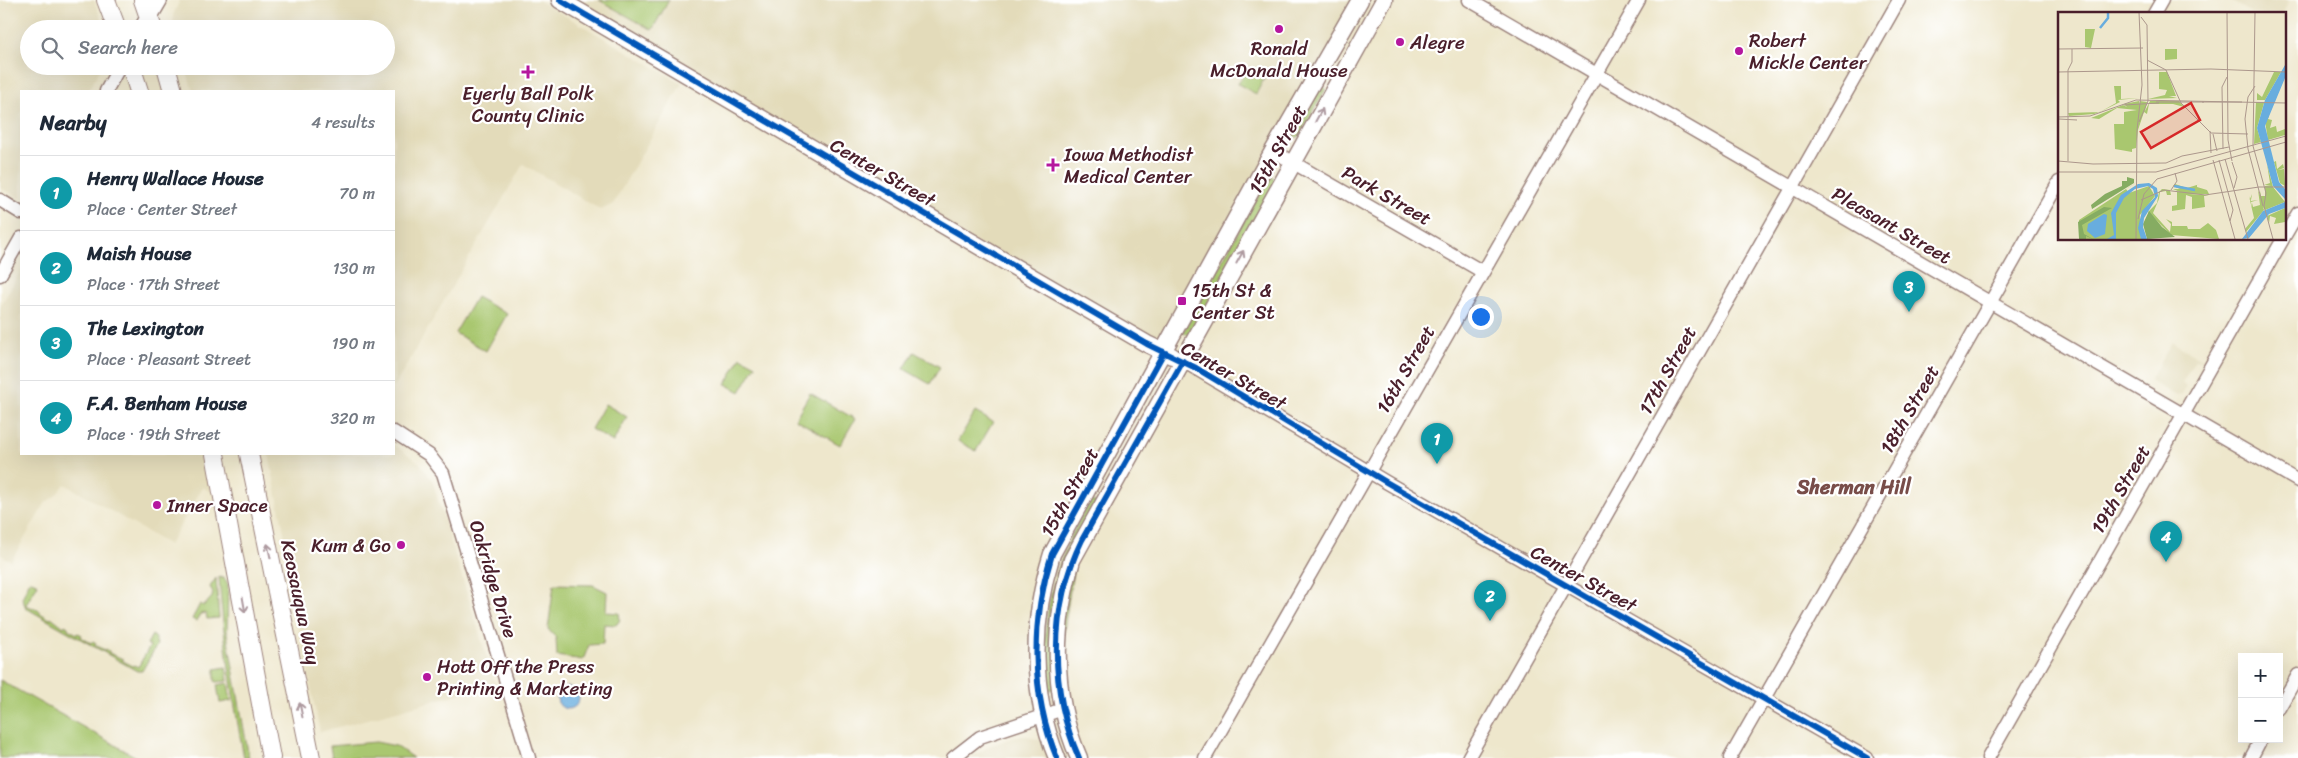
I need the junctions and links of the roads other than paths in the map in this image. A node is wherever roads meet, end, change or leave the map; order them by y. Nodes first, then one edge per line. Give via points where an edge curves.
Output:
1 (106, 0) edge
2 (143, 0) edge
3 (159, 0) edge
4 (560, 0) edge
5 (1360, 0) edge
6 (1384, 0) edge
7 (1469, 0) edge
8 (1639, 0) edge
9 (1899, 0) edge
10 (2162, 0) edge
11 (2155, 12) edge
12 (114, 20) edge
13 (147, 20) edge
14 (150, 20) edge
15 (1596, 74) junction
16 (115, 75) edge
17 (134, 75) edge
18 (169, 75) edge
19 (107, 90) edge
20 (138, 90) edge
21 (173, 90) edge
22 (1273, 152) junction
23 (1293, 163) junction
24 (2058, 184) edge
25 (1792, 188) junction
26 (0, 200) edge
27 (20, 212) edge
28 (2298, 213) edge
29 (2286, 234) edge
30 (20, 240) edge
31 (2283, 240) edge
32 (1483, 272) junction
33 (0, 275) edge
34 (1990, 304) junction
35 (1164, 352) junction
36 (1183, 361) junction
37 (2184, 416) junction
38 (395, 433) edge
39 (215, 455) edge
40 (249, 455) edge
41 (1368, 471) junction
42 (2298, 481) edge
43 (1566, 585) junction
44 (2298, 675) edge
45 (1766, 699) junction
46 (2283, 701) edge
47 (1063, 709) junction
48 (1044, 717) junction
49 (2259, 743) edge
50 (271, 758) edge
51 (311, 758) edge
52 (529, 758) edge
53 (953, 758) edge
54 (1057, 758) edge
55 (1079, 758) edge
56 (1204, 758) edge
57 (1468, 758) edge
58 (1730, 758) edge
59 (1867, 758) edge
60 (1988, 758) edge
61 (2251, 758) edge

1 - 12 main road
2 - 13 main road
3 - 14 street
4 - 35 street, Center Street
5 - 22 street, 15th Street
23 -> 6 street, 15th Street
7 - 15 street, Pleasant Street
8 - 15 street, 16th Street
9 - 25 street, 17th Street
10 - 11 street
15 - 25 street, Pleasant Street
15 - 32 street, 16th Street
16 - 19 street
17 - 20 main road
18 - 21 main road
22 - 23 street, Park Street
22 - 35 street, 15th Street
23 - 32 street, Park Street
36 -> 23 street, 15th Street
24 - 34 street, 18th Street
25 - 34 street, Pleasant Street
25 - 43 street, 17th Street
26 - 27 street
28 - 29 street, 19th Street
30 - 33 street
31 - 37 street, 19th Street
32 - 41 street, 16th Street
34 - 37 street, Pleasant Street
34 - 45 street, 18th Street
35 - 36 street, Center Street
35 - 48 street, 15th Street via 1052,554 1044,579 1036,635
36 - 41 street, Center Street
36 - 47 street, 15th Street via 1072,560 1059,611 1057,634
37 - 42 street, Pleasant Street
37 - 60 street, 19th Street
38 - 52 street, Oakridge Drive via 429,455 443,473
39 -> 50 main road
51 -> 40 main road, Keosauqua Way
41 - 43 street, Center Street
41 - 56 street, 16th Street
43 - 45 street, Center Street
43 - 57 street, 17th Street
44 - 46 street
45 - 58 street, 18th Street
45 - 59 street, Center Street
47 - 48 street
47 - 55 street, 15th Street
48 - 53 street via 980,738
48 - 54 street, 15th Street
49 - 61 street

